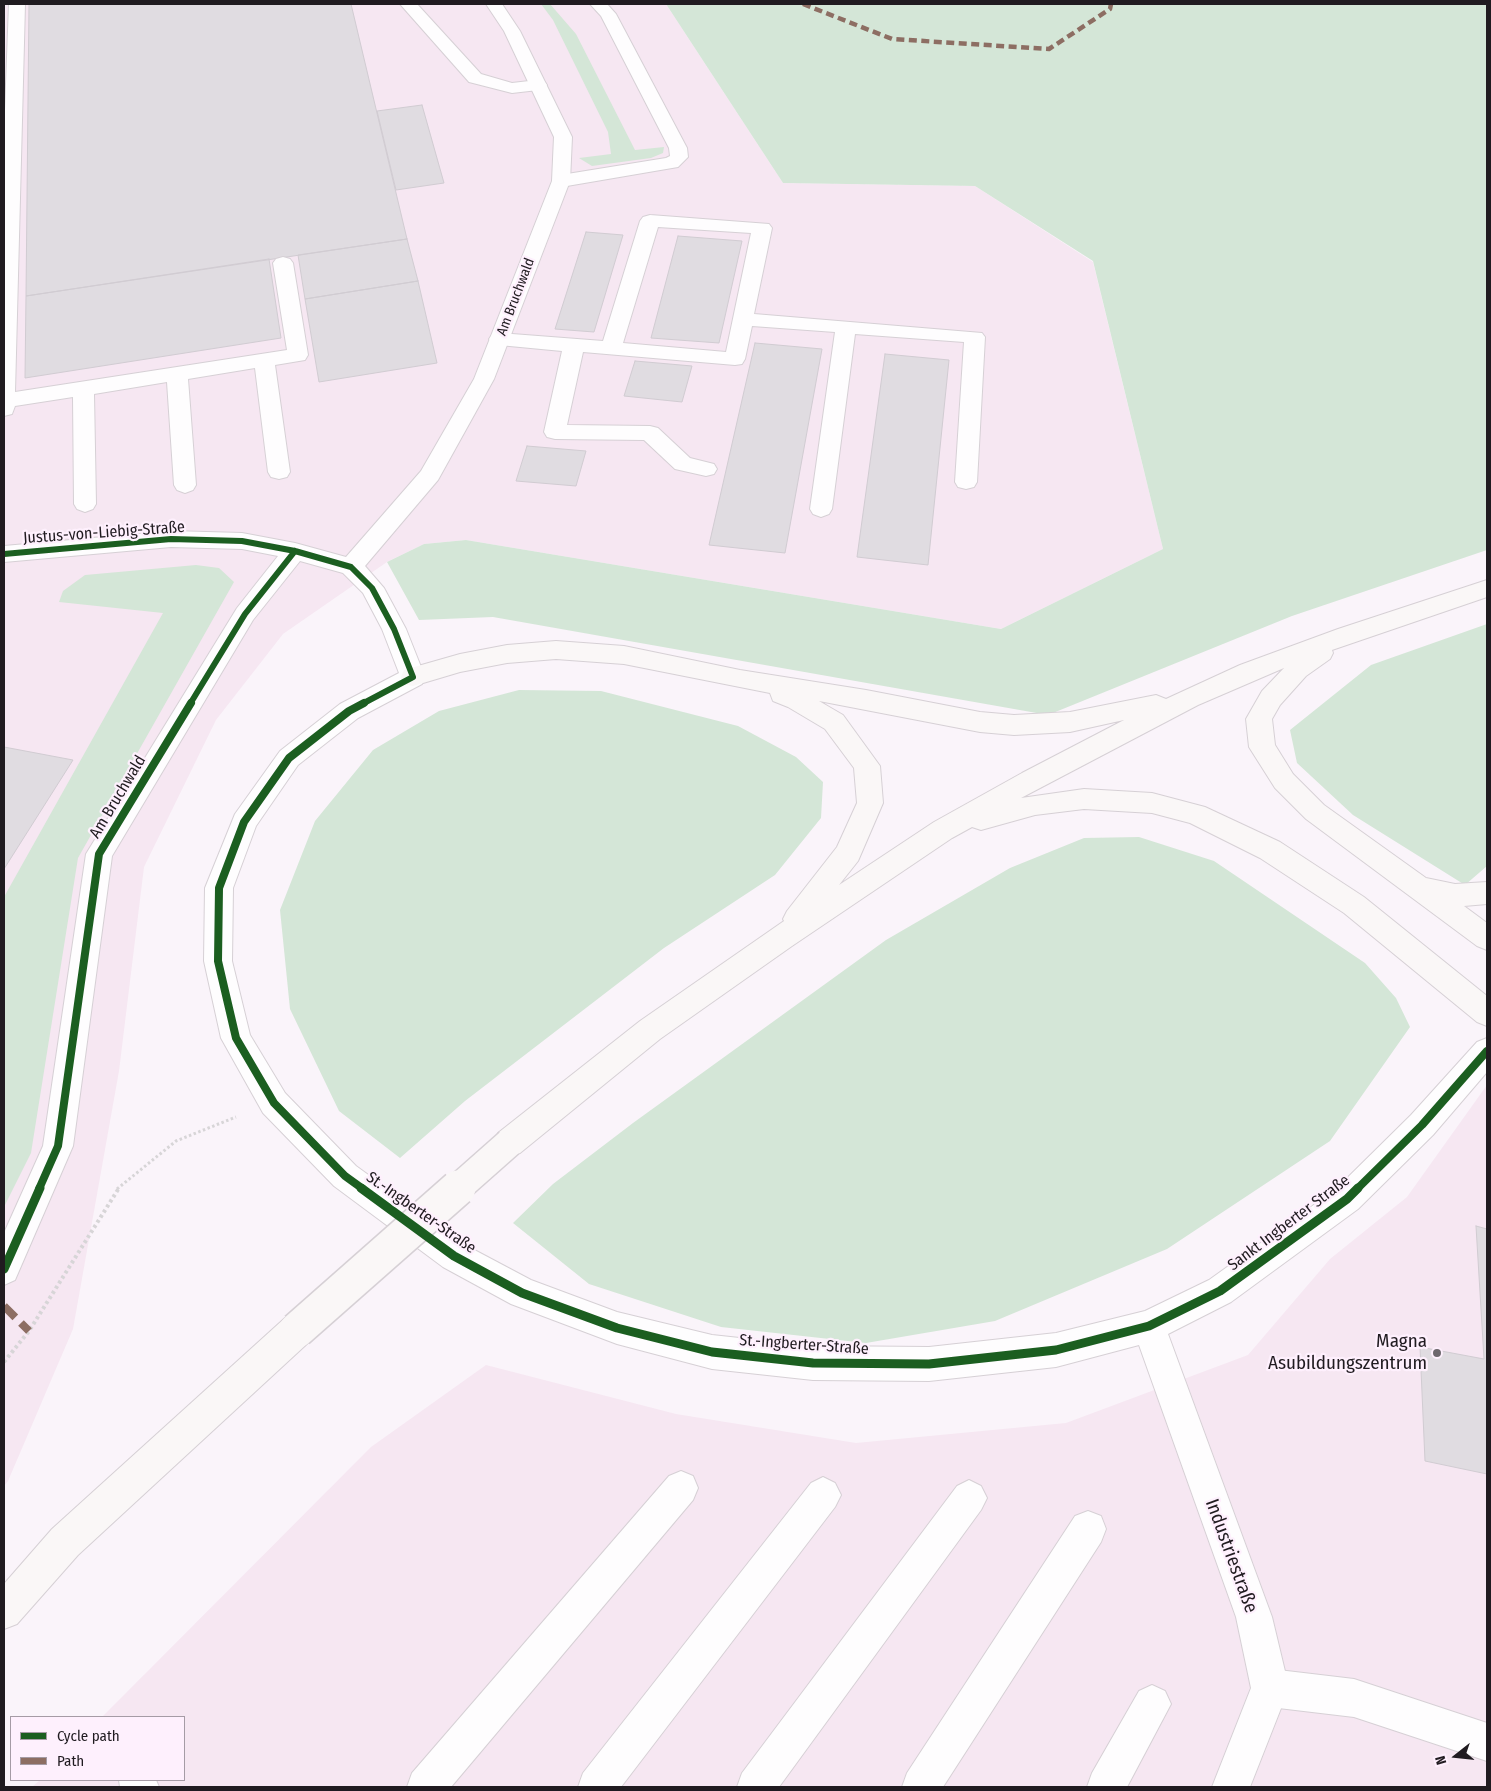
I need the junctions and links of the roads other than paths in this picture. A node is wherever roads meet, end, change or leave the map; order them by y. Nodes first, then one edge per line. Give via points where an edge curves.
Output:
1 (17, 4) edge
2 (408, 4) edge
3 (494, 4) edge
4 (598, 4) edge
5 (538, 85) junction
6 (561, 181) junction
7 (283, 263) dead end
8 (743, 319) junction
9 (846, 326) junction
10 (499, 339) junction
11 (574, 345) junction
12 (611, 348) junction
13 (264, 360) junction
14 (177, 374) junction
15 (83, 388) junction
16 (4, 401) edge
17 (4, 409) edge
18 (706, 469) dead end
19 (279, 472) dead end
20 (966, 482) dead end
21 (186, 485) dead end
22 (86, 504) dead end
23 (822, 508) dead end
24 (295, 551) junction
25 (4, 554) edge
26 (350, 567) junction
27 (1487, 588) edge
28 (1347, 635) junction
29 (413, 677) junction
30 (740, 679) junction
31 (1189, 698) junction
32 (943, 830) junction
33 (1419, 888) junction
34 (1487, 892) edge
35 (782, 938) junction
36 (1487, 938) edge
37 (1487, 1013) edge
38 (1487, 1051) edge
39 (4, 1269) edge
40 (1149, 1326) junction
41 (681, 1488) dead end
42 (823, 1495) dead end
43 (969, 1498) dead end
44 (1088, 1529) dead end
45 (4, 1611) edge
46 (1270, 1688) junction
47 (1152, 1704) dead end
48 (1487, 1742) edge
49 (426, 1787) edge
50 (597, 1787) edge
51 (756, 1787) edge
52 (921, 1787) edge
53 (1106, 1787) edge
54 (1231, 1787) edge

1 - 16 street
2 - 5 street via 475,78 512,88
3 - 5 street, Am Bruchwald via 512,31
4 - 6 street via 612,23 678,148 679,157 672,163
5 - 6 street, Am Bruchwald via 563,137
6 - 10 street, Am Bruchwald
7 - 13 street via 298,355
8 - 9 street
8 - 12 street via 735,359
8 - 12 street via 762,228 650,221
9 - 20 street via 975,337
9 - 23 street
10 - 11 street
10 - 26 street, Am Bruchwald via 484,379 430,475
11 - 12 street
11 - 18 street via 555,432 650,433 683,464
13 - 14 street
13 - 19 street
14 - 15 street
14 - 21 street
15 - 16 street
15 - 22 street
16 - 17 street
24 - 25 street, Justus-von-Liebig-Straße via 242,541 171,539
24 - 26 street
24 - 39 street, Am Bruchwald via 245,614 99,854 58,1146
26 - 29 street via 372,588 394,629
27 - 28 main road
28 - 31 main road via 1249,671
28 - 33 main road via 1297,670 1270,698 1259,719 1262,748 1284,780 1315,812
29 - 30 main road via 507,654 556,650 624,656
29 - 40 street, St.-Ingberter-Straße via 349,711 289,758 244,822 219,888 218,961 236,1038 274,1102 345,1176 454,1256 522,1293 617,1328 712,1352 814,1363 929,1364 1056,1350
30 - 31 main road via 866,699 980,722 1014,725 1070,722
30 - 35 main road via 797,700 834,722 867,766 870,803 848,853
31 - 32 main road
32 - 35 main road
32 - 37 main road via 1035,805 1084,799 1152,803 1196,814 1270,850 1354,905
33 - 34 main road via 1455,895
33 - 36 main road
35 - 45 main road, bridge via 650,1030 509,1143 297,1330 65,1542
38 - 40 street, Sankt Ingberter Straße via 1422,1125 1347,1199 1220,1291
40 - 46 street, Industriestraße via 1254,1617
41 - 49 street
42 - 50 street
43 - 51 street
44 - 52 street
46 - 48 street via 1354,1698
46 - 54 street
47 - 53 street

